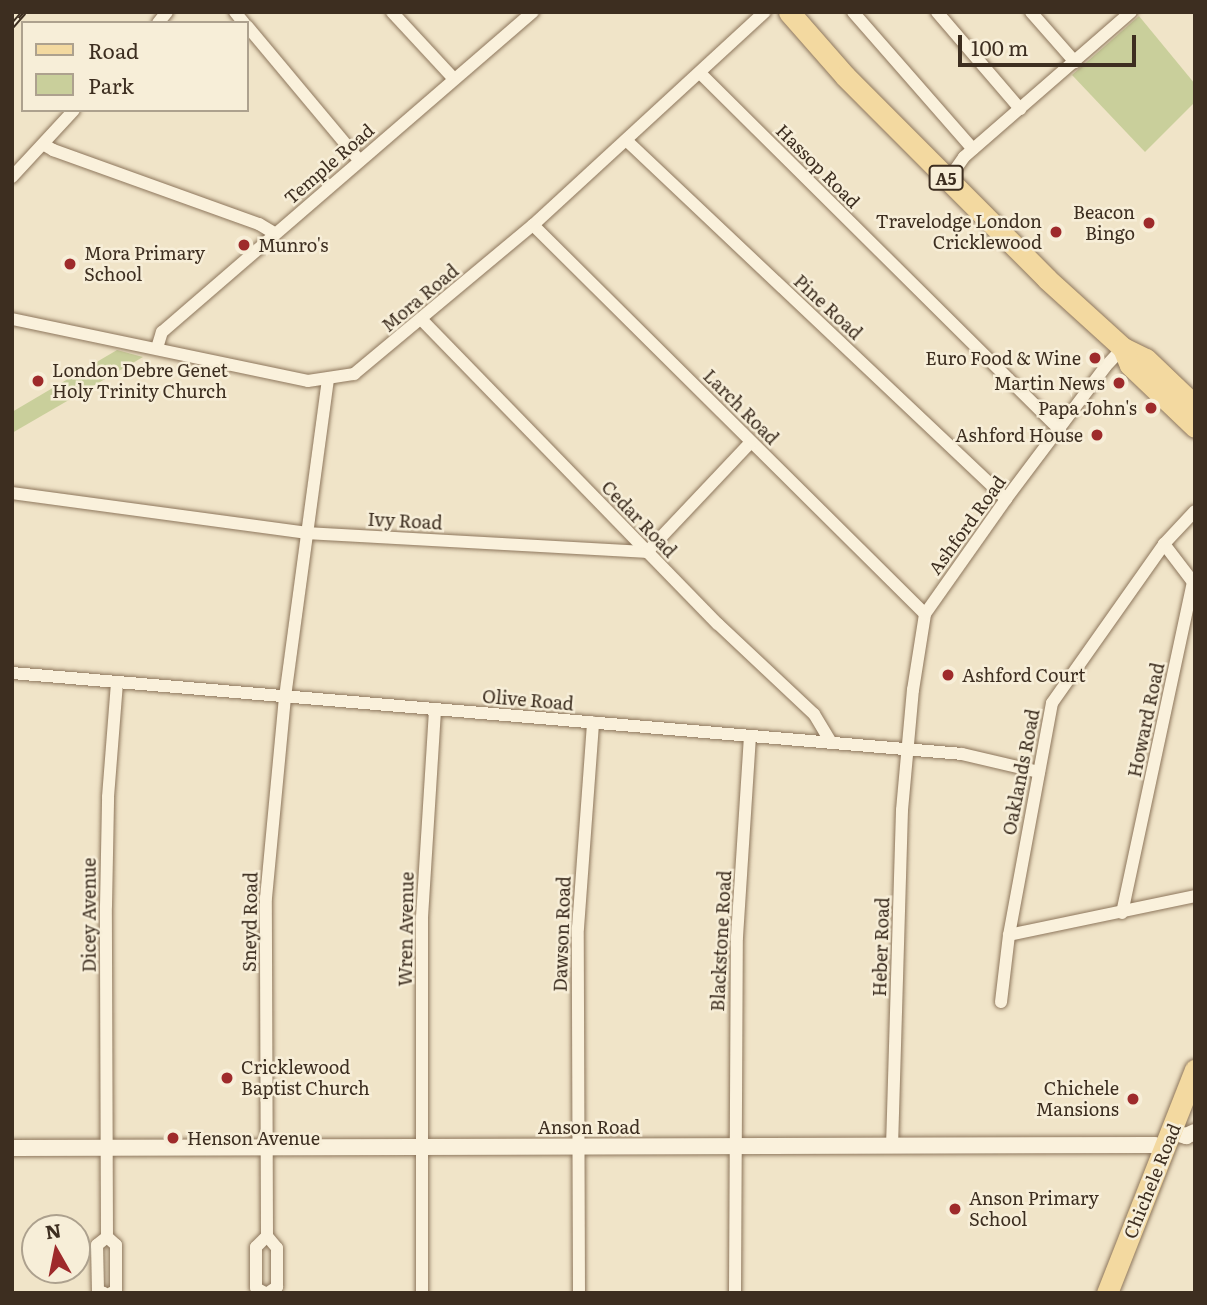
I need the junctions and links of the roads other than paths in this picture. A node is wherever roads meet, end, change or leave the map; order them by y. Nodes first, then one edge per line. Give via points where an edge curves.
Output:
1 (392, 12) edge
2 (533, 12) edge
3 (765, 12) edge
4 (789, 12) edge
5 (853, 12) edge
6 (937, 12) edge
7 (1031, 12) edge
8 (1131, 13) edge
9 (248, 28) edge
10 (1075, 62) junction
11 (701, 74) junction
12 (454, 79) junction
13 (1020, 109) junction
14 (72, 112) edge
15 (626, 140) junction
16 (43, 144) junction
17 (973, 149) junction
18 (359, 160) junction
19 (12, 177) edge
20 (948, 180) junction
21 (533, 225) junction
22 (274, 233) junction
23 (12, 319) edge
24 (422, 320) junction
25 (157, 348) junction
26 (1123, 348) junction
27 (328, 381) junction
28 (1195, 406) edge
29 (1195, 427) edge
30 (1060, 430) junction
31 (751, 442) junction
32 (12, 493) edge
33 (1006, 499) junction
34 (1195, 511) edge
35 (307, 533) junction
36 (1164, 544) junction
37 (647, 552) junction
38 (925, 614) junction
39 (12, 673) edge
40 (117, 682) junction
41 (285, 697) junction
42 (435, 710) junction
43 (593, 723) junction
44 (750, 736) junction
45 (831, 742) junction
46 (909, 750) junction
47 (1039, 772) junction
48 (1195, 896) edge
49 (1122, 913) junction
50 (1009, 935) junction
51 (1001, 1002) dead end
52 (1195, 1070) edge
53 (1195, 1132) edge
54 (1168, 1140) junction
55 (12, 1147) edge
56 (267, 1147) junction
57 (577, 1147) junction
58 (734, 1147) junction
59 (892, 1147) junction
60 (422, 1148) junction
61 (108, 1149) junction
62 (267, 1236) junction
63 (107, 1237) junction
64 (735, 1292) edge
65 (104, 1293) edge
66 (111, 1293) edge
67 (266, 1293) edge
68 (422, 1293) edge
69 (579, 1293) edge
70 (1107, 1293) edge

1 - 12 street
2 - 12 street, Temple Road
3 - 11 street, Mora Road
4 - 20 main road, A5
5 - 17 street
6 - 13 street
7 - 10 street
8 - 10 street
9 - 18 street
10 - 13 street
11 - 15 street, Mora Road
11 - 30 street, Hassop Road
12 - 18 street, Temple Road
13 - 17 street
14 - 16 street
15 - 21 street, Mora Road
15 - 33 street, Pine Road
16 - 19 street
16 - 22 street
17 - 20 street
18 - 22 street, Temple Road
20 - 26 main road, A5
21 - 24 street, Mora Road
21 - 31 street, Larch Road
22 - 25 street, Temple Road via 162,332
23 - 25 street, Mora Road
24 - 27 street, Mora Road via 354,374
24 - 37 street, Cedar Road
25 - 27 street, Mora Road via 308,381
26 - 28 main road, A5 via 1141,355
26 - 29 main road, A5 via 1130,365
26 - 30 street, Ashford Road
27 - 35 street, Sneyd Road
30 - 33 street, Ashford Road
31 - 37 street
31 - 38 street, Larch Road
32 - 35 street, Ivy Road
33 - 38 street, Ashford Road
34 - 36 street, Oaklands Road
35 - 37 street, Ivy Road
35 - 41 street, Sneyd Road
36 - 47 street, Oaklands Road via 1052,703
36 - 49 street, Howard Road via 1193,582
37 - 45 street, Cedar Road via 814,714
38 - 46 street, Ashford Road
39 - 40 street, Olive Road
40 - 41 street, Olive Road
40 - 61 street, Dicey Avenue via 108,797
41 - 42 street, Olive Road
41 - 56 street, Sneyd Road via 266,898
42 - 43 street, Olive Road
42 - 60 street, Wren Avenue via 422,917
43 - 44 street, Olive Road
43 - 57 street, Dawson Road via 578,928
44 - 45 street, Olive Road
44 - 58 street, Blackstone Road via 737,937
45 - 46 street, Olive Road
46 - 47 street, Olive Road via 962,754
46 - 59 street, Heber Road via 902,810
47 - 50 street, Oaklands Road
48 - 49 street
49 - 50 street
50 - 51 street, Oaklands Road
52 - 54 main road, Chichele Road
53 - 54 street, Anson Road
54 - 59 street, Anson Road via 1154,1145
54 - 70 main road, Chichele Road
55 - 61 street, Anson Road
56 - 60 street, Anson Road
56 - 61 street, Anson Road
56 - 62 street, Sneyd Road
57 - 58 street, Anson Road
57 - 60 street, Anson Road
57 - 69 street, Dawson Road
58 - 59 street, Anson Road
58 - 64 street, Blackstone Road
60 - 68 street, Wren Avenue
61 - 63 street
62 - 67 street via 277,1248 277,1287
62 - 67 street via 256,1247 256,1288
63 - 65 street via 97,1245 98,1291
63 - 66 street via 116,1245 116,1291

